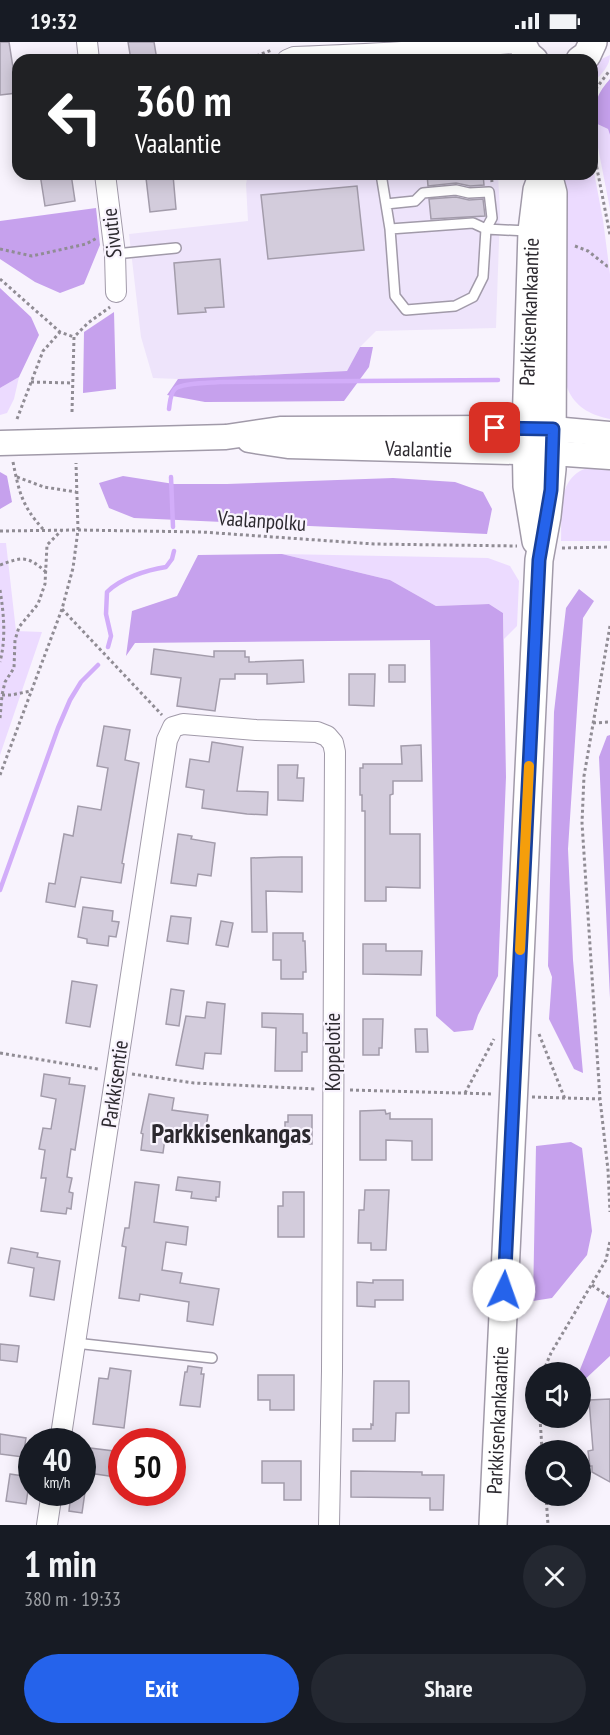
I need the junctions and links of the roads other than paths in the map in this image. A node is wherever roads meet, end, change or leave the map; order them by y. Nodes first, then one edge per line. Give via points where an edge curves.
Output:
1 (525, 48) edge
2 (362, 52) edge
3 (335, 54) edge
4 (106, 180) edge
5 (382, 180) edge
6 (543, 180) edge
7 (386, 204) junction
8 (390, 229) junction
9 (486, 229) junction
10 (546, 234) junction
11 (176, 248) dead end
12 (115, 254) junction
13 (116, 292) road end
14 (610, 434) edge
15 (539, 441) junction
16 (6, 450) edge
17 (610, 458) edge
18 (173, 727) joint
19 (75, 1343) junction
20 (212, 1358) dead end
21 (62, 1428) edge
22 (50, 1506) edge
23 (47, 1525) edge
24 (329, 1525) edge
25 (493, 1525) edge

1 - 2 street via 500,43 458,49
2 - 3 street
4 - 12 street, Sivutie
5 - 7 lane
6 - 10 main road, Parkkisenkankaantie via 537,190
7 - 8 lane
7 - 9 lane via 415,201 423,193 489,192 492,218
8 - 9 lane via 473,223
8 - 9 lane via 395,296 406,310 455,306 473,297 483,277
9 - 10 lane
10 - 15 main road, Parkkisenkankaantie
11 - 12 lane
12 - 13 street, Sivutie
14 - 15 street, Vaalantie
15 - 16 street, Vaalantie via 280,429 226,437
15 - 17 street, Vaalantie
15 - 25 main road, Parkkisenkankaantie via 550,499 541,551
18 - 19 street, Parkkisentie via 167,740 131,964
18 - 24 street, Koppelotie via 183,724 316,732 327,736 335,753
19 - 20 lane
19 - 21 street, Parkkisentie
22 - 23 street

